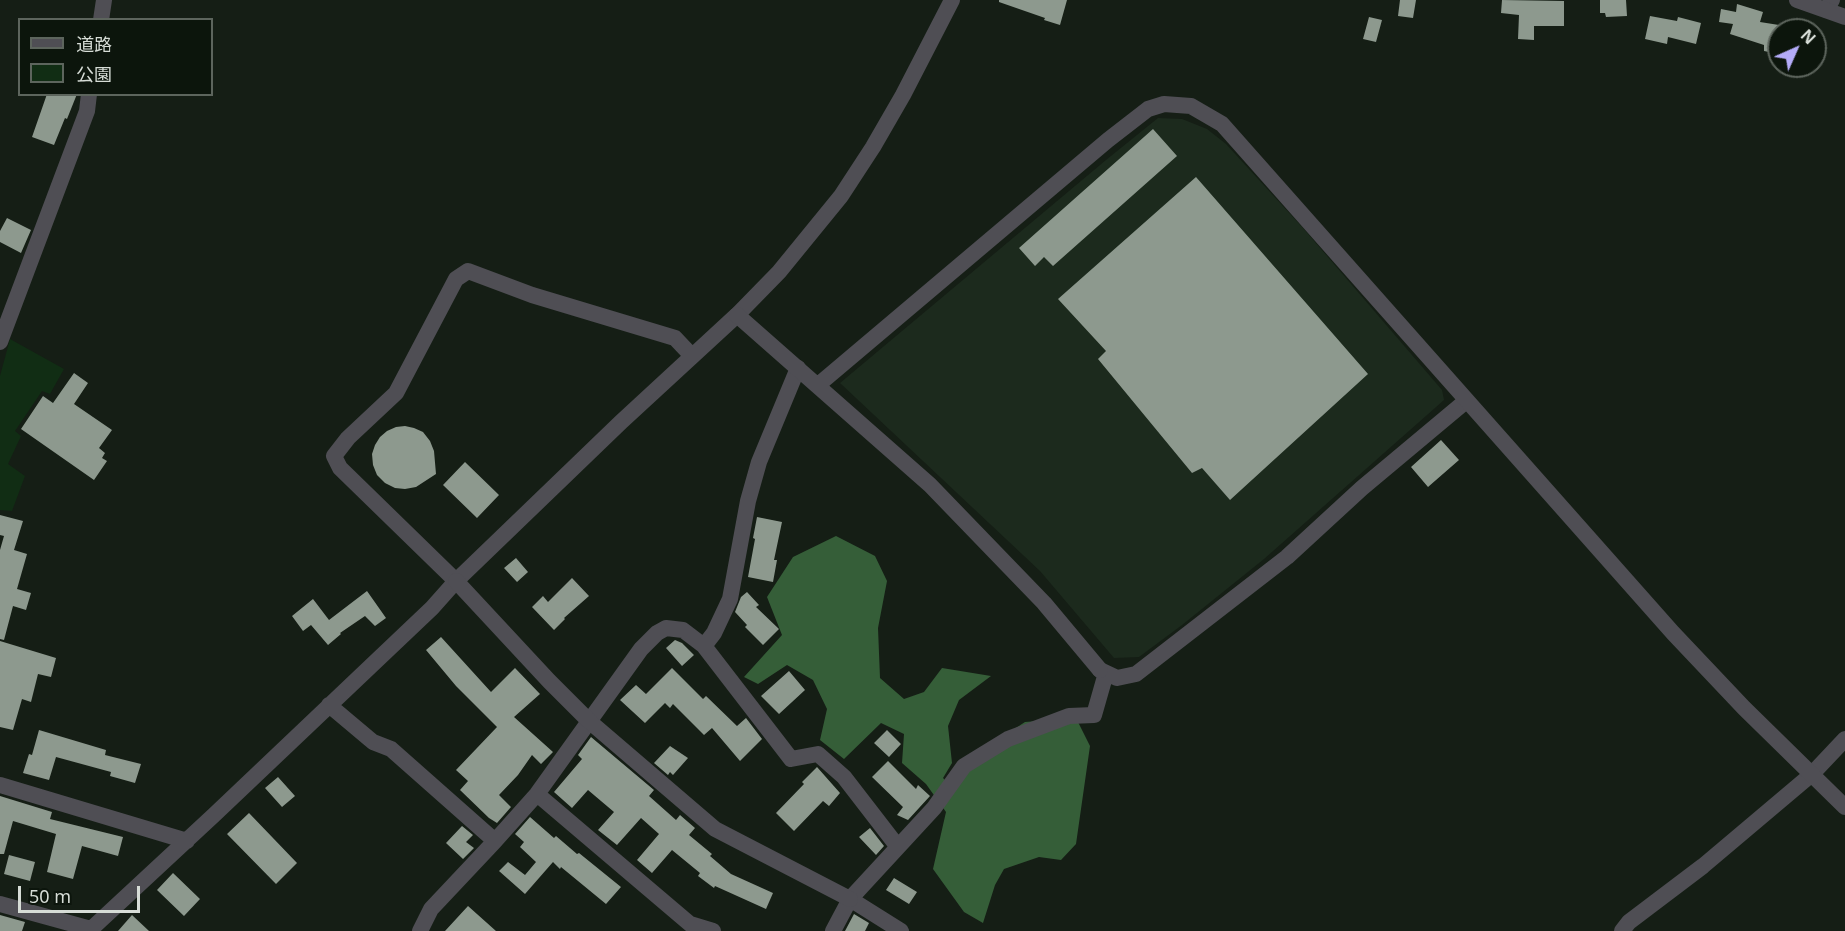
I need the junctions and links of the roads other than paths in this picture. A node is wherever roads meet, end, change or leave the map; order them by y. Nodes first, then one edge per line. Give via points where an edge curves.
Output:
1 (104, 0) edge
2 (952, 0) edge
3 (1797, 0) edge
4 (1829, 5) edge
5 (1845, 17) edge
6 (101, 18) edge
7 (89, 96) edge
8 (737, 315) junction
9 (1, 335) edge
10 (692, 356) junction
11 (798, 368) junction
12 (818, 386) junction
13 (1466, 401) junction
14 (456, 581) junction
15 (704, 646) junction
16 (1103, 671) junction
17 (329, 705) junction
18 (589, 721) junction
19 (1845, 739) edge
20 (1812, 774) junction
21 (0, 785) edge
22 (537, 794) junction
23 (1845, 807) edge
24 (187, 841) junction
25 (495, 841) junction
26 (898, 847) junction
27 (850, 898) junction
28 (0, 904) edge
29 (90, 930) edge
30 (420, 931) edge
31 (713, 931) edge
32 (833, 931) edge
33 (901, 931) edge
34 (1622, 931) edge

1 - 6 street
2 - 8 street via 903,95 840,196 779,272
3 - 4 street
4 - 5 street
7 - 9 street via 87,111
8 - 10 street
8 - 11 street
10 - 14 street
10 - 14 street via 675,338 468,271 456,279 396,393 334,456 340,468
11 - 12 street
11 - 15 street via 759,462 730,599
12 - 13 street via 1140,115 1164,104 1197,109 1222,124
12 - 16 street via 930,485 1044,603
13 - 16 street via 1287,557 1175,646 1136,674 1117,678
13 - 20 street via 1673,633
14 - 17 street
14 - 18 street
15 - 18 street via 683,630 666,628 657,633
15 - 26 street via 791,759 818,754 844,777
16 - 26 street via 1094,715 1069,716 1008,739 964,766
17 - 24 street
17 - 25 street via 373,742 392,749
18 - 22 street
18 - 27 street via 715,829
19 - 20 street
20 - 23 street
20 - 34 street
21 - 24 street
22 - 25 street
22 - 31 street via 690,924
24 - 29 street
25 - 30 street via 431,909
26 - 27 street
27 - 32 street
27 - 33 street
28 - 29 street

